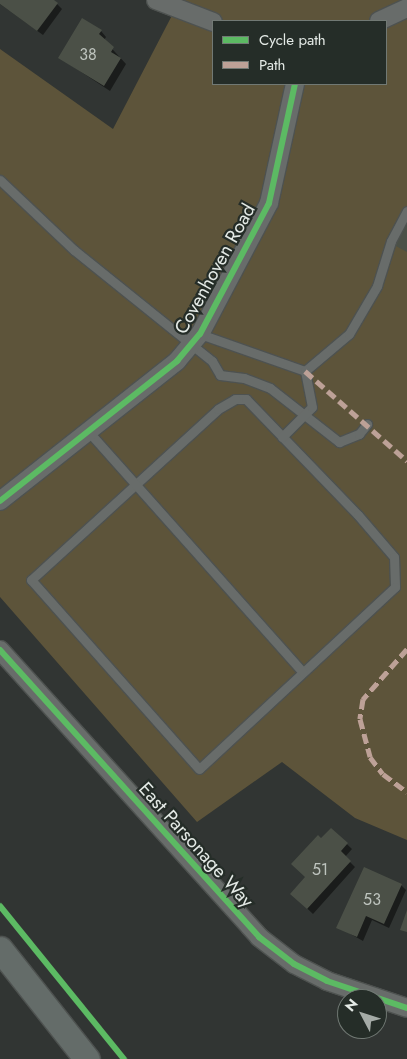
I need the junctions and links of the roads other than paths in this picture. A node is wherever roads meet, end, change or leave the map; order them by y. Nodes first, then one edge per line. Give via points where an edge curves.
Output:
1 (156, 0) edge
2 (406, 11) edge
3 (382, 20) edge
4 (212, 22) edge
5 (295, 85) edge
6 (0, 180) edge
7 (407, 211) edge
8 (196, 339) junction
9 (305, 371) junction
10 (303, 416) junction
11 (367, 424) dead end
12 (88, 431) junction
13 (282, 437) junction
14 (137, 486) junction
15 (0, 501) edge
16 (0, 650) edge
17 (304, 672) junction
18 (0, 949) edge
19 (407, 1008) edge
20 (87, 1059) edge

1 - 4 street
2 - 3 street
5 - 8 street, Covenhoven Road via 269,204
6 - 8 lane via 74,250
7 - 9 lane via 391,241 377,286 350,334
8 - 9 lane
8 - 10 lane via 220,375 244,378 270,388
8 - 12 street, Covenhoven Road via 177,361
9 - 10 lane via 312,407
10 - 11 lane via 339,442 359,434
10 - 13 lane
12 - 14 lane
12 - 15 street, Covenhoven Road
13 - 14 lane via 246,398 235,399 218,409
13 - 17 lane via 394,557 396,587
14 - 17 lane
14 - 17 lane via 31,580 199,769
16 - 19 street, East Parsonage Way via 259,937 294,964 327,980
18 - 20 street

